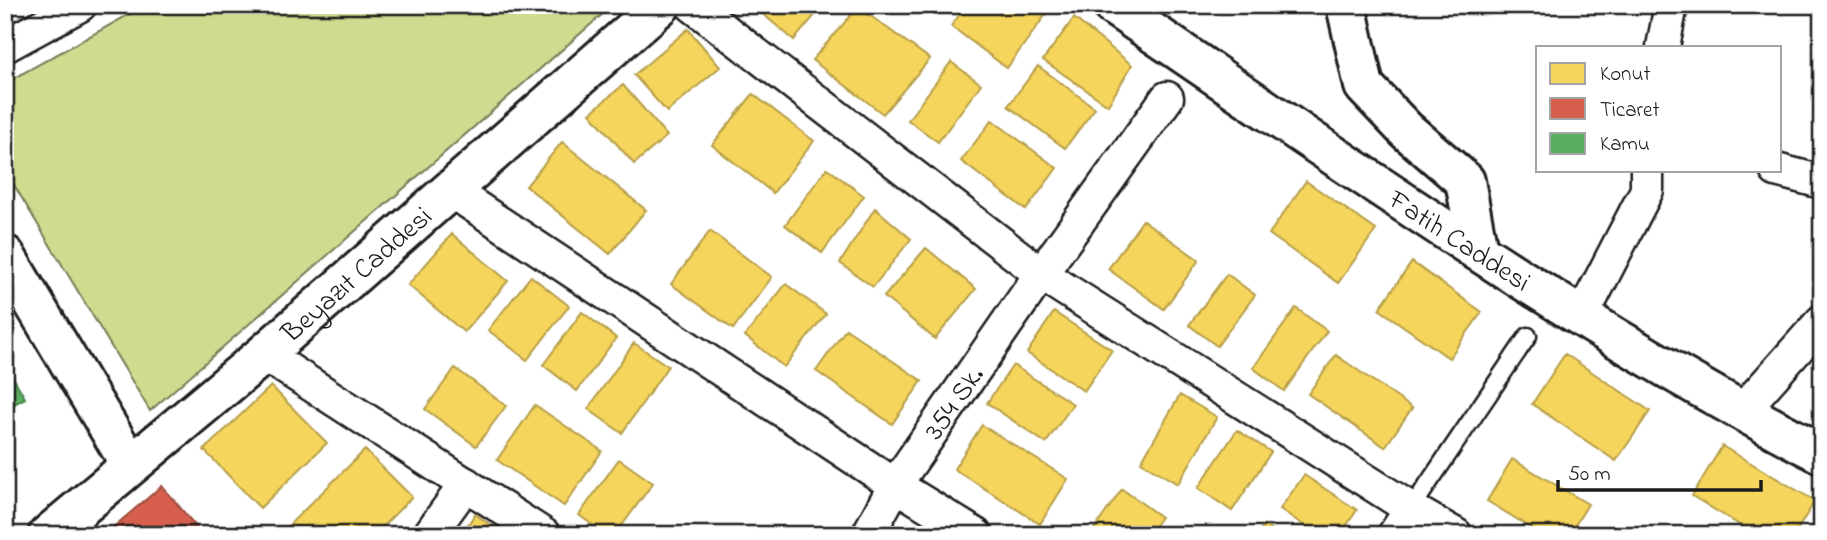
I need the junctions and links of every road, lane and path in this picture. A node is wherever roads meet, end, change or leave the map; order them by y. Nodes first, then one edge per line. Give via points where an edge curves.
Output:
1 (79, 5) edge
2 (661, 5) edge
3 (692, 5) edge
4 (1112, 5) edge
5 (1346, 5) edge
6 (1671, 5) edge
7 (5, 46) edge
8 (1663, 46) edge
9 (1167, 98) dead end
10 (1647, 172) edge
11 (1782, 172) edge
12 (1822, 182) edge
13 (450, 190) junction
14 (1478, 251) junction
15 (5, 255) edge
16 (1041, 274) junction
17 (1581, 318) junction
18 (1822, 321) edge
19 (1528, 336) dead end
20 (264, 354) junction
21 (1741, 412) junction
22 (1822, 454) edge
23 (130, 464) junction
24 (466, 484) junction
25 (895, 485) junction
26 (1402, 522) edge
27 (48, 535) edge
28 (429, 535) edge
29 (544, 535) edge
30 (867, 535) edge
31 (976, 535) edge
32 (1456, 535) edge

1 - 7 street
2 - 13 street, Beyazıt Caddesi
3 - 16 street
4 - 14 street, Fatih Caddesi
5 - 14 street via 1364,86 1465,181
6 - 8 street
9 - 16 street, 354 Sk.
10 - 17 street via 1647,190
11 - 12 street
13 - 20 street, Beyazıt Caddesi
13 - 25 street
14 - 17 street, Fatih Caddesi
15 - 23 street
16 - 25 street, 354 Sk.
16 - 26 street
17 - 21 street, Fatih Caddesi
18 - 21 street
19 - 26 lane
20 - 23 street, Beyazıt Caddesi
20 - 24 street
21 - 22 street, Fatih Caddesi
23 - 27 street, Beyazıt Caddesi
24 - 28 street
24 - 29 street
25 - 30 street, 354 Sk.
25 - 31 street
26 - 32 street

